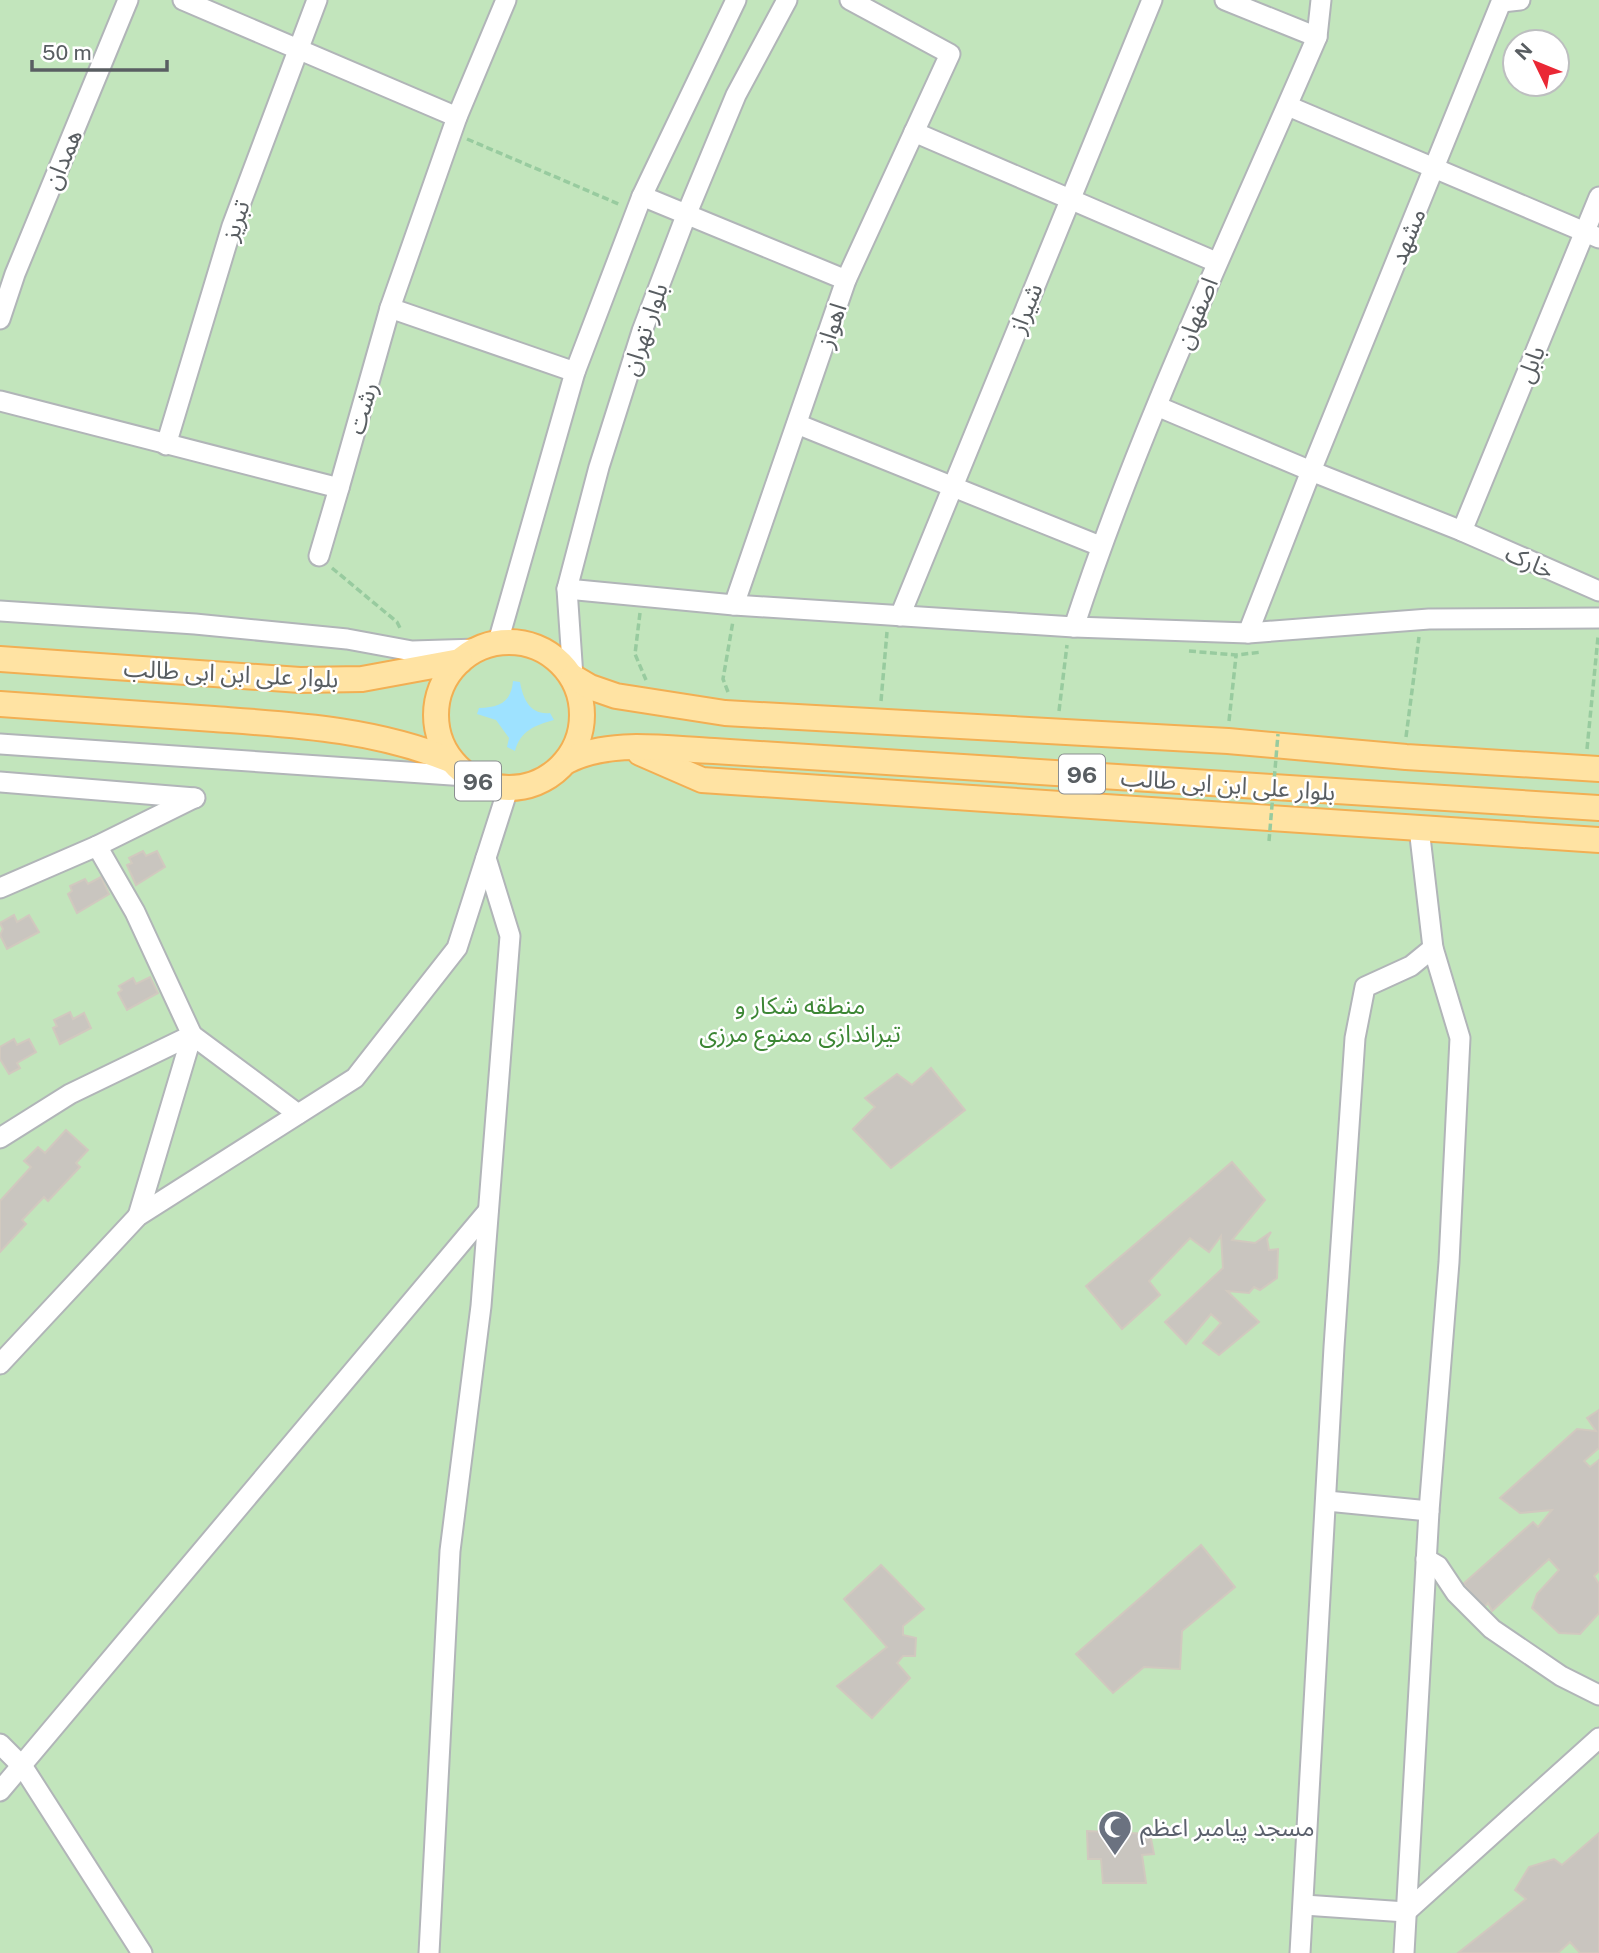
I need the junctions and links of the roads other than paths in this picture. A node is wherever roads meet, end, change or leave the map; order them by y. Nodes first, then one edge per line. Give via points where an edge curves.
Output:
1 (128, 0) edge
2 (183, 0) edge
3 (317, 0) edge
4 (506, 0) edge
5 (736, 0) edge
6 (787, 0) edge
7 (850, 0) edge
8 (1152, 0) edge
9 (1225, 0) edge
10 (1321, 0) edge
11 (1508, 1) edge
12 (1317, 37) junction
13 (297, 49) junction
14 (1288, 106) junction
15 (455, 125) junction
16 (914, 132) junction
17 (1434, 168) junction
18 (1599, 197) edge
19 (1069, 200) junction
20 (639, 204) junction
21 (687, 213) junction
22 (1592, 235) edge
23 (1216, 262) junction
24 (846, 280) junction
25 (390, 308) junction
26 (0, 319) edge
27 (575, 372) junction
28 (0, 401) edge
29 (1158, 407) junction
30 (797, 424) junction
31 (166, 445) junction
32 (1311, 471) junction
33 (953, 485) junction
34 (339, 488) junction
35 (1462, 531) junction
36 (1100, 546) junction
37 (319, 556) road end
38 (567, 589) junction
39 (1599, 591) edge
40 (0, 611) edge
41 (734, 612) junction
42 (900, 616) junction
43 (1598, 627) edge
44 (1248, 633) junction
45 (1070, 635) junction
46 (479, 651) junction
47 (0, 659) edge
48 (573, 677) junction
49 (0, 704) edge
50 (0, 744) edge
51 (626, 748) junction
52 (567, 761) junction
53 (458, 768) junction
54 (1592, 768) edge
55 (0, 782) edge
56 (508, 789) junction
57 (1599, 808) edge
58 (1419, 828) junction
59 (1599, 840) edge
60 (97, 846) junction
61 (486, 858) junction
62 (0, 888) edge
63 (1433, 948) junction
64 (192, 1035) junction
65 (298, 1114) junction
66 (0, 1138) edge
67 (488, 1210) junction
68 (138, 1216) junction
69 (0, 1364) edge
70 (1327, 1501) junction
71 (1429, 1511) junction
72 (1426, 1559) junction
73 (1599, 1695) edge
74 (1599, 1738) edge
75 (0, 1744) edge
76 (23, 1767) junction
77 (0, 1791) edge
78 (1304, 1905) junction
79 (1406, 1912) junction
80 (138, 1951) edge
81 (429, 1953) edge
82 (1300, 1953) edge
83 (1404, 1953) edge

1 - 26 street, همدان
2 - 13 street
3 - 13 street, تبریز
4 - 15 street, رشت
5 - 20 street, بلوار تهران
6 - 21 street, بلوار تهران via 736,95
7 - 16 street, اهواز via 950,54
8 - 19 street, شیراز
9 - 12 street
10 - 12 street, اصفهان
11 - 17 street, مشهد
12 - 14 street, اصفهان
13 - 15 street
13 - 31 street, تبریز via 232,226
14 - 17 street
14 - 23 street, اصفهان
15 - 25 street, رشت
16 - 19 street
16 - 24 street, اهواز
17 - 22 street
17 - 32 street, مشهد
18 - 22 street, بابل
19 - 23 street
19 - 33 street, شیراز
20 - 21 street
20 - 27 street, بلوار تهران
21 - 24 street
21 - 38 street, بلوار تهران via 642,331
22 - 35 street, بابل
23 - 29 street, اصفهان
24 - 30 street, اهواز
25 - 27 street
25 - 34 street, رشت
27 - 46 street, بلوار تهران
28 - 31 street
29 - 32 street
29 - 36 street, اصفهان
30 - 33 street
30 - 41 street, اهواز
31 - 34 street
32 - 35 street, خارک
32 - 44 street, مشهد
33 - 36 street
33 - 42 street, شیراز
34 - 37 street, رشت
35 - 39 street, خارک
36 - 45 street, اصفهان
38 - 41 street
38 - 48 street, بلوار تهران
40 - 46 street via 195,624 347,639 412,651
41 - 42 street
42 - 45 street
43 - 44 street via 1429,619
44 - 45 street
46 - 47 main road, بلوار علی ابن ابی طالب / 96 via 418,671 362,679 300,680
46 - 48 main road, 96 via 520,642 541,648
46 - 53 main road, 96 via 446,678 436,709 440,741
48 - 52 main road, 96 via 583,720
48 - 54 main road, بلوار علی ابن ابی طالب / 96 via 616,696 735,714 1228,741
49 - 53 main road, بلوار علی ابن ابی طالب / 96 via 371,734 418,747
50 - 53 street
51 - 52 main road, بلوار علی ابن ابی طالب / 96 via 587,751
51 - 57 main road, بلوار علی ابن ابی طالب / 96
51 - 58 main road via 702,780
52 - 56 main road, 96 via 530,786
53 - 56 main road, 96 via 486,786
55 - 60 street via 195,798
56 - 61 street
58 - 59 main road
58 - 63 street
60 - 62 street
60 - 64 street via 135,912
61 - 65 street via 457,948 355,1078
61 - 67 street via 510,936
63 - 70 street via 1411,966 1365,987 1357,1026
63 - 71 street via 1460,1038 1450,1262
64 - 65 street
64 - 66 street via 70,1094
64 - 68 street
65 - 68 street
67 - 76 street
67 - 81 street via 481,1306 450,1551
68 - 69 street
70 - 71 street
70 - 78 street
71 - 72 street
72 - 73 street via 1492,1629 1561,1676
72 - 79 street
74 - 79 street
75 - 76 street
76 - 77 street
76 - 80 street
78 - 79 street
78 - 82 street
79 - 83 street

